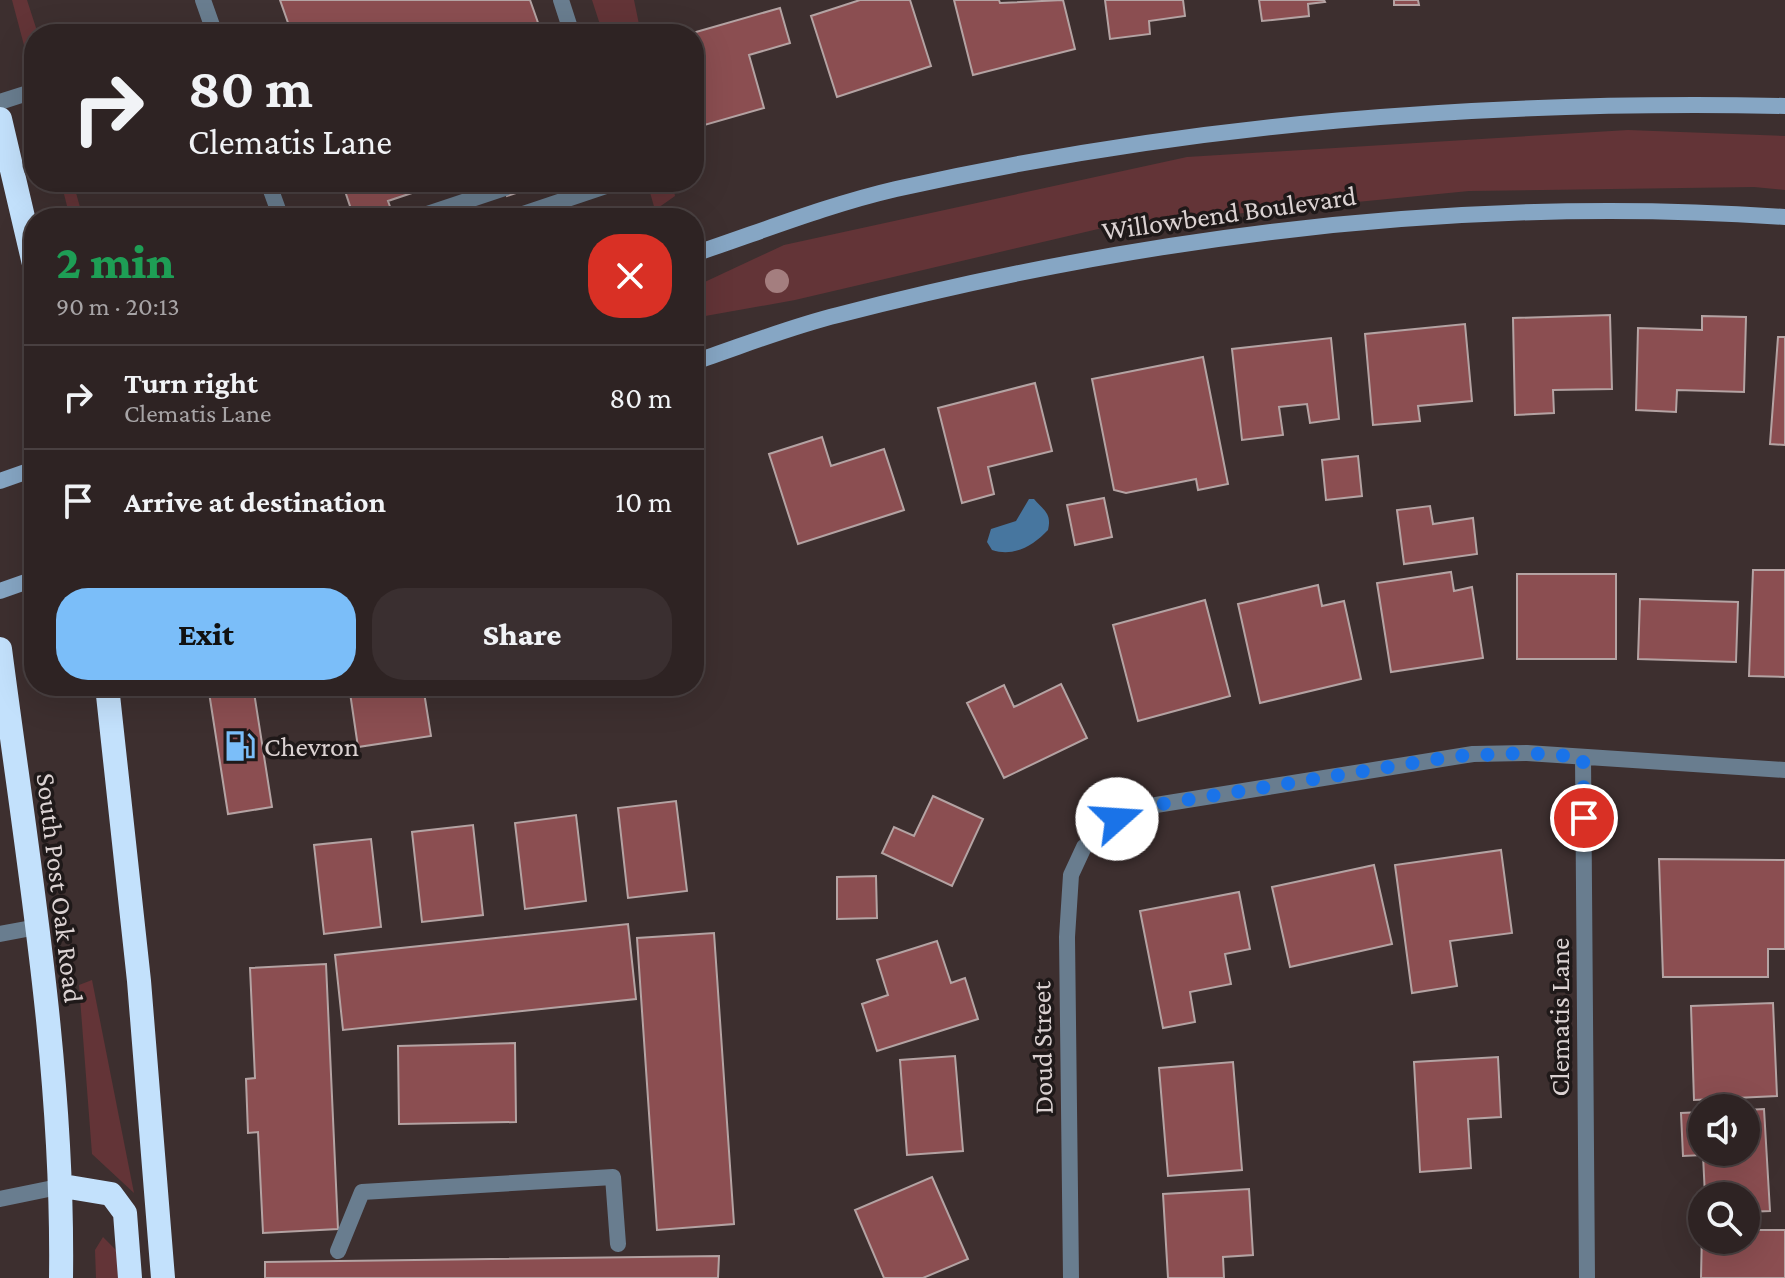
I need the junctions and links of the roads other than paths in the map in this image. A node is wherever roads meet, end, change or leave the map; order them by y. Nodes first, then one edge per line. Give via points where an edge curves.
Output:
1 (203, 0) edge
2 (561, 0) edge
3 (209, 24) edge
4 (569, 24) edge
5 (24, 94) edge
6 (0, 102) edge
7 (1785, 106) edge
8 (0, 119) edge
9 (493, 192) edge
10 (573, 192) edge
11 (445, 208) edge
12 (535, 208) edge
13 (1785, 217) edge
14 (24, 221) edge
15 (704, 251) edge
16 (704, 359) edge
17 (24, 473) edge
18 (0, 481) edge
19 (24, 583) edge
20 (0, 591) edge
21 (0, 649) edge
22 (108, 696) edge
23 (1583, 757) junction
24 (1785, 770) edge
25 (37, 927) junction
26 (0, 934) edge
27 (63, 1186) junction
28 (0, 1199) edge
29 (618, 1244) dead end
30 (338, 1251) dead end
31 (61, 1278) edge
32 (130, 1278) edge
33 (163, 1278) edge
34 (1071, 1278) edge
35 (1587, 1278) edge

1 - 3 street
2 - 4 street
5 - 6 street
7 - 15 main road via 1588,104 1309,121 1126,145 893,190
8 - 14 highway
9 - 11 street
10 - 12 street
13 - 16 main road, Willowbend Boulevard via 1509,213 1325,224 1042,267 835,315
17 - 18 main road
19 - 20 main road
21 - 25 highway, South Post Oak Road
22 - 33 highway via 139,981
23 - 24 street
23 - 34 street, Doud Street via 1527,753 1439,758 1131,809 1084,847 1071,875 1067,937
23 - 35 street, Clematis Lane
25 - 26 street
25 - 27 highway, South Post Oak Road
27 - 28 street
27 - 31 highway, South Post Oak Road
27 - 32 highway via 111,1194 125,1213
29 - 30 street via 613,1177 362,1192

